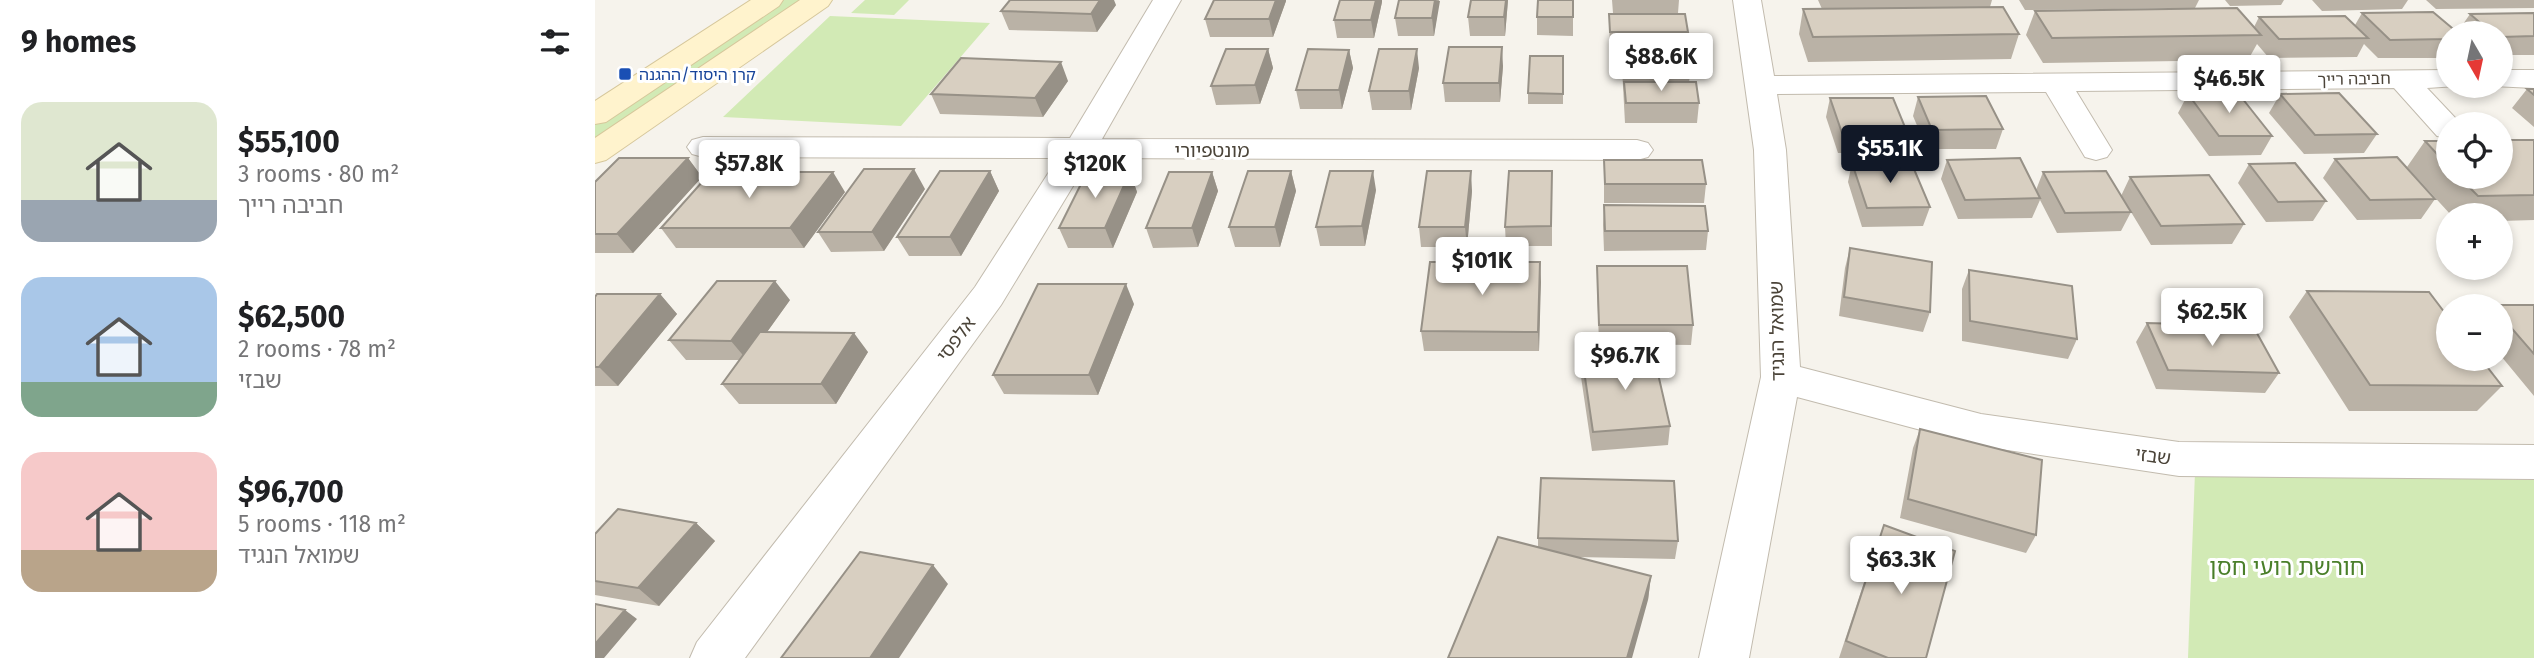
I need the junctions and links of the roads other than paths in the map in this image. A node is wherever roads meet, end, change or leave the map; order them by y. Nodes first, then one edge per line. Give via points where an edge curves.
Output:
1 (769, 0) edge
2 (818, 0) edge
3 (1167, 0) edge
4 (1747, 0) edge
5 (2401, 78) junction
6 (2436, 79) edge
7 (2513, 79) edge
8 (2534, 79) edge
9 (2055, 82) junction
10 (1760, 85) junction
11 (595, 115) edge
12 (2436, 117) edge
13 (703, 147) dead end
14 (1079, 150) junction
15 (1637, 150) dead end
16 (2096, 150) dead end
17 (595, 153) edge
18 (1781, 377) junction
19 (2534, 462) edge
20 (715, 658) edge
21 (1724, 658) edge

1 - 11 street
2 - 17 street
3 - 14 street, אלפסי
4 - 10 street, שמואל הנגיד
5 - 6 street, חביבה רייך
5 - 9 street, חביבה רייך
5 - 12 street, חביבה רייך
7 - 8 street
9 - 10 street, חביבה רייך
9 - 16 street
10 - 18 street, שמואל הנגיד via 1770,150
13 - 14 street, מונטפיורי
14 - 15 street, מונטפיורי
14 - 20 street, אלפסי via 988,296
18 - 19 street, שבזי via 1981,430 2179,460
18 - 21 street, שמואל הנגיד

